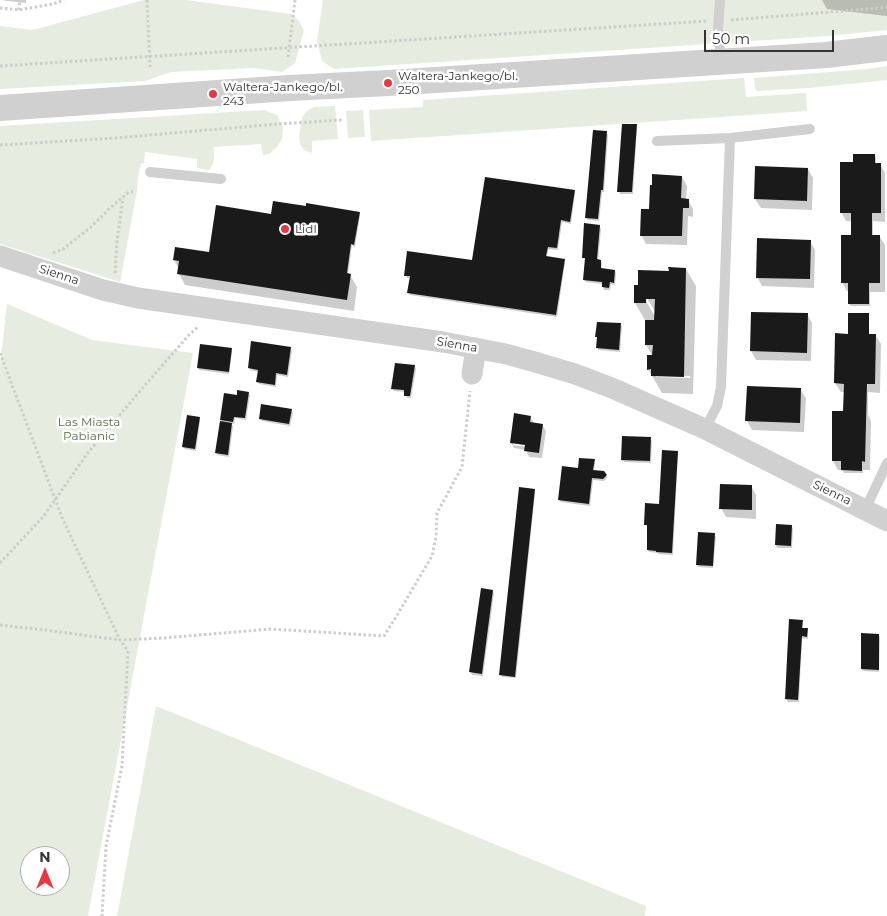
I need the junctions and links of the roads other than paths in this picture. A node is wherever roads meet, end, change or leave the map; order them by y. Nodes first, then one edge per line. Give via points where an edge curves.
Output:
1 (720, 0) edge
2 (887, 48) edge
3 (722, 62) junction
4 (0, 108) edge
5 (810, 129) dead end
6 (730, 138) junction
7 (657, 141) dead end
8 (150, 172) dead end
9 (221, 179) dead end
10 (0, 256) edge
11 (476, 348) junction
12 (472, 374) road end
13 (705, 429) junction
14 (887, 464) edge
15 (866, 510) junction
16 (887, 521) edge

1 - 3 lane via 718,30
2 - 3 street
3 - 4 street
5 - 6 lane
6 - 7 lane
6 - 13 lane via 721,387 717,406
8 - 9 lane
10 - 11 street, Sienna via 103,290 138,298
11 - 12 street
11 - 13 street, Sienna via 575,374
13 - 15 street, Sienna
14 - 15 lane
15 - 16 street, Sienna

